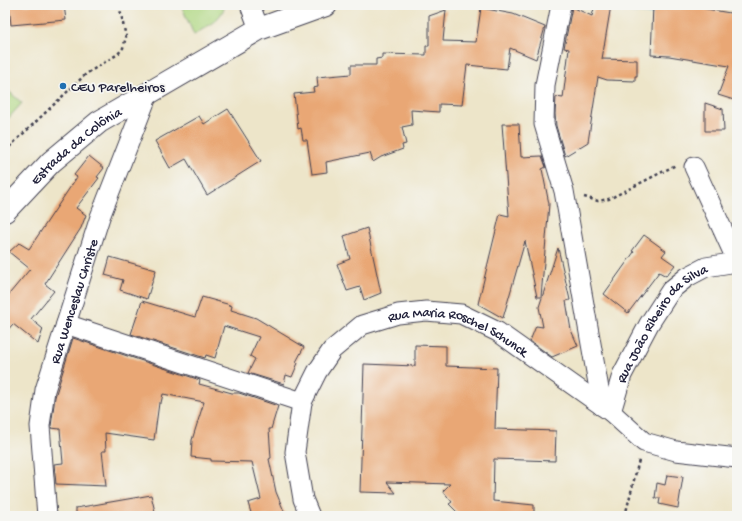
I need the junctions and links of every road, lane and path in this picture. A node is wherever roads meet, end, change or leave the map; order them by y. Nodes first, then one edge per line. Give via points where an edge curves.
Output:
1 (126, 5) edge
2 (250, 5) edge
3 (326, 5) edge
4 (561, 5) edge
5 (119, 6) edge
6 (259, 29) junction
7 (148, 94) junction
8 (5, 151) edge
9 (694, 167) joint
10 (564, 191) junction
11 (5, 211) edge
12 (737, 262) edge
13 (66, 324) junction
14 (302, 402) junction
15 (606, 409) junction
16 (644, 442) junction
17 (737, 458) edge
18 (47, 516) edge
19 (310, 516) edge
20 (625, 516) edge

1 - 5 path
2 - 6 street
3 - 6 main road, Estrada da Colônia
4 - 10 street via 545,85 544,124
5 - 8 path via 126,37 123,48 118,54 86,74
6 - 7 main road, Estrada da Colônia
7 - 11 main road, Estrada da Colônia via 99,122 51,162
7 - 13 street, Rua Wenceslau Christe via 100,217
9 - 10 path via 689,163 682,163 609,199 598,201
9 - 12 street
10 - 15 street
12 - 15 street, Rua João Ribeiro da Silva via 706,267 687,277 671,290 649,324
13 - 14 street
13 - 18 street, Rua Wenceslau Christe via 45,390 40,426
14 - 15 street, Rua Maria Roschel Schunck via 332,350 362,325 398,314 426,311 461,314 498,332
14 - 19 street, Rua Maria Roschel Schunck via 295,452 303,499
15 - 16 street, Rua Maria Roschel Schunck
16 - 17 street, Rua Maria Roschel Schunck via 676,451
16 - 20 path

